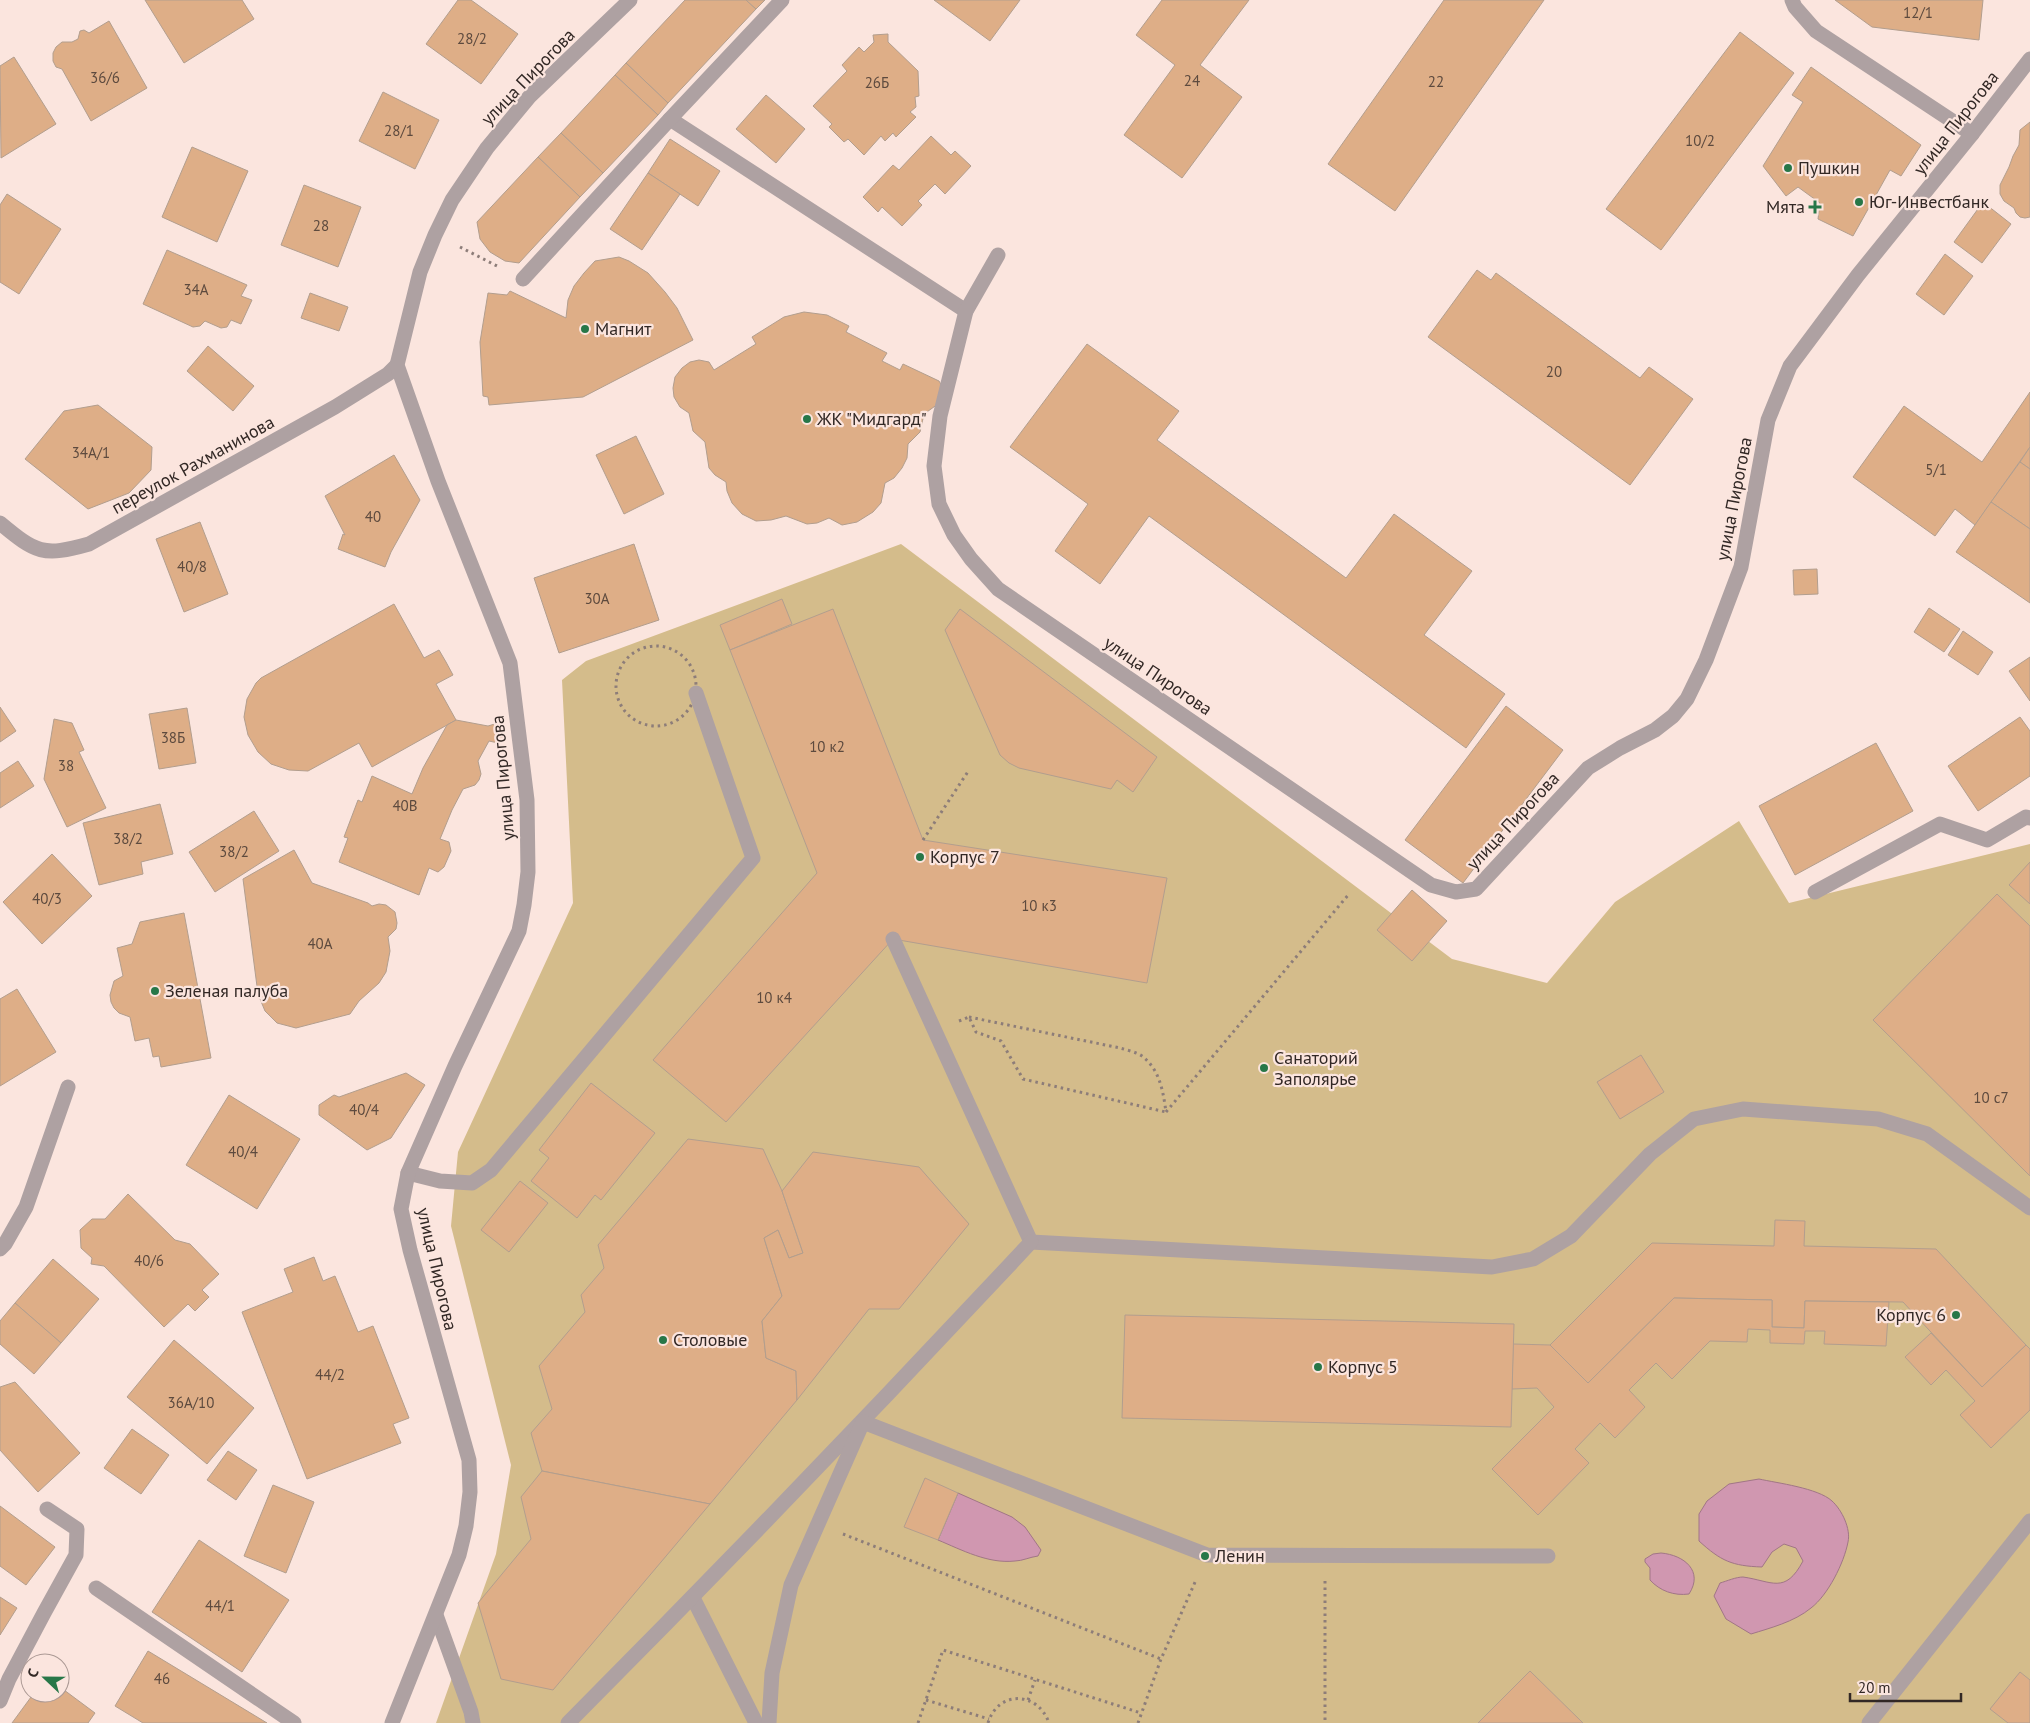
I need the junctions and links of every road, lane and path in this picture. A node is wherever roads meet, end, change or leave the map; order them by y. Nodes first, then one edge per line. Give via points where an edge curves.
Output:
1 (630, 0) edge
2 (782, 0) edge
3 (1792, 0) edge
4 (2030, 59) edge
5 (670, 119) junction
6 (1972, 134) junction
7 (435, 235) junction
8 (998, 255) dead end
9 (523, 279) joint
10 (966, 311) junction
11 (397, 365) junction
12 (0, 523) edge
13 (696, 693) junction
14 (969, 770) dead end
15 (2030, 818) edge
16 (923, 840) dead end
17 (1815, 892) dead end
18 (1349, 894) dead end
19 (893, 939) dead end
20 (969, 1017) junction
21 (935, 1031) junction
22 (68, 1087) dead end
23 (1166, 1112) junction
24 (408, 1173) junction
25 (2030, 1208) edge
26 (1032, 1242) junction
27 (0, 1249) edge
28 (863, 1422) junction
29 (47, 1509) dead end
30 (2030, 1521) edge
31 (817, 1523) junction
32 (1207, 1555) junction
33 (1325, 1555) junction
34 (1548, 1556) dead end
35 (96, 1588) dead end
36 (693, 1598) junction
37 (436, 1615) junction
38 (1161, 1658) junction
39 (1035, 1680) junction
40 (926, 1700) junction
41 (1028, 1700) junction
42 (0, 1701) edge
43 (1141, 1713) junction
44 (472, 1717) edge
45 (988, 1721) edge
46 (294, 1723) edge
47 (392, 1723) edge
48 (568, 1723) edge
49 (756, 1723) edge
50 (769, 1723) edge
51 (918, 1723) edge
52 (1049, 1723) edge
53 (1138, 1723) edge
54 (1325, 1723) edge
55 (1869, 1723) edge

1 - 7 street, улица Пирогова via 530,96 487,148 452,200
2 - 5 street
3 - 6 street via 1816,31
4 - 6 street, улица Пирогова
5 - 9 street
5 - 10 street
6 - 10 street, улица Пирогова via 1858,275 1790,366 1768,420 1741,567 1706,660 1686,698 1673,716 1655,730 1588,768 1476,889 1456,892 1431,885 998,589 971,559 954,536 939,504 934,466 940,416
7 - 9 path
7 - 11 street, улица Пирогова via 420,272
8 - 10 street, улица Пирогова
11 - 12 street, переулок Рахманинова via 335,407 89,544 44,552 23,542
11 - 24 street, улица Пирогова via 438,481 510,663 528,809 528,872 518,931
13 - 13 path via 690,707 679,719 665,726 649,726 623,710 616,695 616,680 621,664 632,653 646,647 662,646 677,651 689,662 695,676
13 - 24 street via 753,858 491,1170 472,1183
14 - 16 path
15 - 17 street via 2026,817 1987,840 1940,824
18 - 23 path
19 - 21 street
20 - 21 path
20 - 23 path via 976,1032 1002,1041 1023,1080
20 - 23 path via 1141,1055 1161,1081
21 - 26 street
22 - 27 street via 26,1207
24 - 37 street, улица Пирогова via 402,1209 410,1250 469,1460 466,1526
25 - 26 street via 1927,1134 1878,1119 1743,1109 1694,1120 1650,1154 1571,1236 1533,1260 1492,1267
26 - 28 street
28 - 31 street
28 - 32 street
28 - 36 street
29 - 42 street via 77,1529 76,1555
30 - 55 street
31 - 38 path
31 - 50 street via 791,1586 772,1673
32 - 33 street
32 - 38 path
33 - 34 street
33 - 54 path
35 - 46 street
36 - 48 street
36 - 49 street
37 - 44 street
37 - 47 street, улица Пирогова
38 - 43 path
39 - 40 path via 943,1650
39 - 41 path
39 - 43 path
40 - 45 path
40 - 51 path
41 - 45 path via 1016,1698 1004,1702
41 - 52 path via 1043,1711
43 - 53 path

